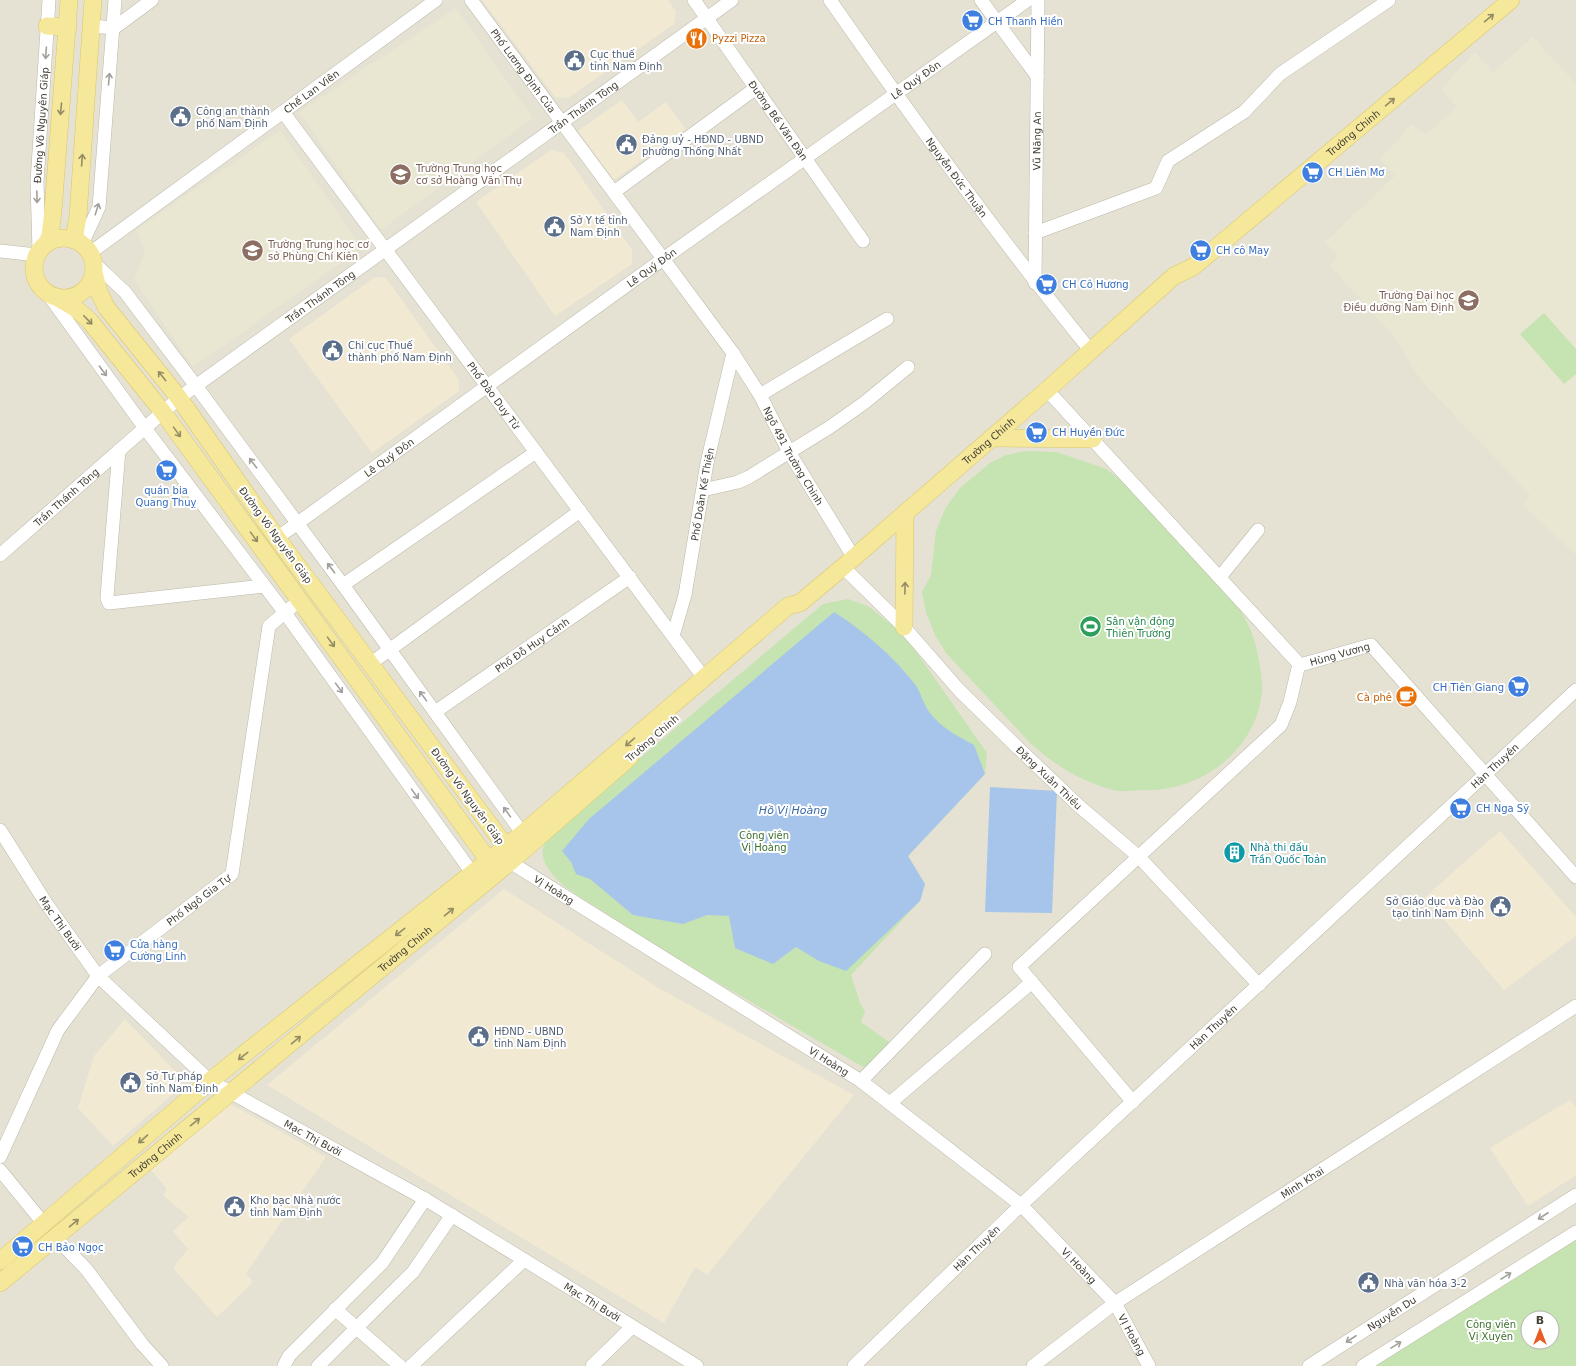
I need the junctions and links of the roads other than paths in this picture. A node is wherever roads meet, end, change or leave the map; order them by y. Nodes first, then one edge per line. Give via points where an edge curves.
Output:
1 (49, 0) edge
2 (69, 0) edge
3 (92, 0) edge
4 (115, 0) edge
5 (152, 0) edge
6 (436, 0) edge
7 (471, 0) edge
8 (694, 0) edge
9 (732, 0) edge
10 (830, 0) edge
11 (981, 0) edge
12 (1028, 0) edge
13 (1038, 0) edge
14 (1389, 0) edge
15 (1493, 0) edge
16 (1511, 0) edge
17 (707, 18) junction
18 (996, 22) junction
19 (47, 26) junction
20 (91, 26) junction
21 (68, 27) junction
22 (114, 28) junction
23 (1037, 76) junction
24 (756, 88) junction
25 (896, 95) junction
26 (283, 112) junction
27 (562, 123) junction
28 (805, 158) junction
29 (614, 192) junction
30 (1035, 233) junction
31 (863, 241) dead end
32 (41, 250) junction
33 (386, 250) junction
34 (0, 251) edge
35 (87, 255) junction
36 (663, 259) junction
37 (1174, 276) junction
38 (1035, 283) junction
39 (52, 295) junction
40 (887, 319) dead end
41 (1090, 350) junction
42 (733, 353) junction
43 (908, 367) dead end
44 (196, 386) junction
45 (487, 386) junction
46 (1047, 390) junction
47 (760, 395) junction
48 (179, 398) junction
49 (162, 411) junction
50 (144, 427) junction
51 (991, 438) junction
52 (1092, 439) junction
53 (119, 450) junction
54 (536, 452) junction
55 (789, 452) junction
56 (703, 490) junction
57 (580, 511) junction
58 (905, 513) junction
59 (297, 523) junction
60 (1258, 530) dead end
61 (277, 538) junction
62 (0, 555) edge
63 (849, 563) junction
64 (630, 577) junction
65 (1220, 577) junction
66 (343, 585) junction
67 (264, 586) junction
68 (300, 600) junction
69 (800, 603) junction
70 (285, 613) junction
71 (904, 627) junction
72 (673, 636) junction
73 (390, 650) junction
74 (370, 664) junction
75 (1299, 664) junction
76 (704, 678) junction
77 (1574, 694) edge
78 (435, 712) junction
79 (1486, 775) junction
80 (0, 830) edge
81 (527, 838) junction
82 (508, 855) junction
83 (1138, 856) junction
84 (488, 861) junction
85 (1576, 877) edge
86 (477, 880) junction
87 (984, 954) dead end
88 (98, 976) junction
89 (1032, 982) junction
90 (1259, 985) junction
91 (1576, 1006) edge
92 (210, 1081) junction
93 (861, 1081) junction
94 (233, 1092) junction
95 (1133, 1102) junction
96 (890, 1103) junction
97 (0, 1157) edge
98 (0, 1170) edge
99 (1576, 1195) edge
100 (425, 1199) junction
101 (1021, 1205) junction
102 (452, 1214) junction
103 (44, 1224) junction
104 (1576, 1232) edge
105 (56, 1238) junction
106 (524, 1260) junction
107 (0, 1261) edge
108 (0, 1283) edge
109 (1115, 1302) junction
110 (335, 1310) junction
111 (357, 1327) junction
112 (632, 1327) junction
113 (162, 1366) edge
114 (284, 1366) edge
115 (318, 1366) edge
116 (400, 1366) edge
117 (411, 1366) edge
118 (592, 1366) edge
119 (697, 1366) edge
120 (854, 1366) edge
121 (1033, 1366) edge
122 (1149, 1366) edge
123 (1309, 1366) edge
124 (1363, 1366) edge

1 - 19 street, Đường Võ Nguyên Giáp
2 - 21 main road, Đường Võ Nguyên Giáp
3 - 20 main road, Đường Võ Nguyên Giáp
4 - 22 street
5 - 22 street
6 - 26 street, Chế Lan Viên
7 - 27 street, Phố Lương Định Của
8 - 17 street, Đường Bế Văn Đàn
9 - 17 street, Trần Thánh Tông
10 - 25 street, Nguyễn Đức Thuận
11 - 18 street
12 - 18 street, Lê Quý Đôn
13 - 23 street, Vũ Năng An
14 - 30 street via 1280,74 1244,112 1168,161 1156,188
15 - 37 main road, Trường Chinh via 1183,262
37 -> 16 main road, Trường Chinh via 1193,267
17 - 24 street, Đường Bế Văn Đàn
17 - 27 street, Trần Thánh Tông
18 - 23 street
18 - 25 street, Lê Quý Đôn
19 - 21 main road
19 -> 32 street, Đường Võ Nguyên Giáp via 37,182
20 - 22 street
35 -> 20 main road, Đường Võ Nguyên Giáp via 78,216
21 -> 32 main road, Đường Võ Nguyên Giáp via 50,236
35 -> 22 street via 99,207
23 - 30 street, Vũ Năng An
24 - 28 street, Đường Bế Văn Đàn
24 - 29 street
25 - 28 street, Lê Quý Đôn
25 - 38 street, Nguyễn Đức Thuận
26 - 33 street, Phố Đào Duy Từ
26 - 35 street, Chế Lan Viên
27 - 29 street, Phố Lương Định Của
27 - 33 street, Trần Thánh Tông
28 - 31 street, Đường Bế Văn Đàn
28 - 36 street, Lê Quý Đôn
29 - 36 street, Phố Lương Định Của
30 - 38 street, Vũ Năng An
32 - 34 street
32 - 35 main road via 64,238
32 - 39 main road via 34,269 36,278 40,287
33 - 44 street, Trần Thánh Tông
33 - 45 street, Phố Đào Duy Từ
35 - 39 main road via 91,282 84,290 76,296 66,298
35 - 44 street via 125,292
48 -> 35 main road, Đường Võ Nguyên Giáp via 106,307
36 - 42 street, Phố Lương Định Của
36 - 45 street, Lê Quý Đôn
37 - 41 main road, Trường Chinh
38 - 41 street, Nguyễn Đức Thuận
39 -> 49 main road, Đường Võ Nguyên Giáp via 76,308 89,320
39 -> 50 street
40 - 47 street
41 - 46 main road, Trường Chinh
42 - 47 street, Ngõ 491 Trường Chinh
42 - 56 street, Phố Doãn Kế Thiện
43 - 55 street via 864,403
44 - 48 street, Trần Thánh Tông
59 -> 44 street
45 - 54 street, Phố Đào Duy Từ
45 - 59 street, Lê Quý Đôn
46 - 51 main road, Trường Chinh
46 - 52 street, Hùng Vương
47 - 55 street, Ngõ 491 Trường Chinh
48 - 49 street, Trần Thánh Tông
48 - 61 main road, Đường Võ Nguyên Giáp
49 - 50 street, Trần Thánh Tông
49 -> 68 main road, Đường Võ Nguyên Giáp
50 - 53 street, Trần Thánh Tông
50 - 67 street
51 - 52 main road
51 - 58 main road, Trường Chinh
52 - 65 street, Hùng Vương
53 - 62 street, Trần Thánh Tông
53 - 67 street via 107,598 109,603
54 - 57 street, Phố Đào Duy Từ
54 - 66 street
55 - 56 street via 738,482
55 - 63 street, Ngõ 491 Trường Chinh
56 - 72 street, Phố Doãn Kế Thiện via 685,595
57 - 64 street, Phố Đào Duy Từ
57 - 73 street
58 - 63 main road, Trường Chinh
71 -> 58 main road
59 - 61 street, Lê Quý Đôn
66 -> 59 street
60 - 65 street
61 - 74 main road, Đường Võ Nguyên Giáp
63 - 69 main road, Trường Chinh
63 - 71 street, Đặng Xuân Thiều
64 - 72 street, Phố Đào Duy Từ
64 - 78 street, Phố Đỗ Huy Cảnh
65 - 75 street, Hùng Vương
66 - 73 street
67 - 70 street
68 - 70 street, Phố Ngô Gia Tự
68 -> 84 main road, Đường Võ Nguyên Giáp
69 - 76 main road, Trường Chinh via 788,606
69 - 81 main road, Trường Chinh via 795,613
70 -> 86 street
70 - 88 street, Phố Ngô Gia Tự via 268,626 232,874
71 - 83 street, Đặng Xuân Thiều via 959,690 1015,745 1079,806
72 - 76 street, Phố Đào Duy Từ
73 - 74 street
78 -> 73 street
74 - 82 main road, Đường Võ Nguyên Giáp
75 - 79 street, Hùng Vương via 1371,645
75 - 83 street via 1290,702 1281,725
76 -> 81 main road, Trường Chinh
77 - 79 street, Hàn Thuyên
81 -> 78 street
79 - 85 street, Hùng Vương
79 - 90 street, Hàn Thuyên
80 - 88 street, Mạc Thị Bưởi via 46,903
81 - 82 main road, Trường Chinh
82 - 84 main road, Trường Chinh
82 - 86 main road, Trường Chinh
82 - 93 street, Vị Hoàng
83 - 89 street via 1019,967
83 - 90 street, Đặng Xuân Thiều
84 - 86 main road, Trường Chinh
86 -> 92 main road, Trường Chinh
94 -> 86 main road, Trường Chinh
87 - 93 street
88 - 92 street, Mạc Thị Bưởi
88 - 97 street, Phố Ngô Gia Tự via 58,1030
89 - 95 street
89 - 96 street
90 - 95 street, Hàn Thuyên
91 - 109 street, Minh Khai
92 - 94 street, Mạc Thị Bưởi
92 -> 103 main road, Trường Chinh
93 - 96 street, Vị Hoàng
94 - 100 street, Mạc Thị Bưởi
105 -> 94 main road, Trường Chinh
95 - 101 street, Hàn Thuyên
96 - 101 street, Vị Hoàng
98 - 103 street
99 -> 123 street, Nguyễn Du
100 - 102 street, Mạc Thị Bưởi
100 - 110 street via 382,1262
101 - 109 street, Vị Hoàng
101 - 120 street, Hàn Thuyên
102 - 106 street, Mạc Thị Bưởi
102 - 111 street via 413,1272
103 - 105 main road
103 - 107 main road, Trường Chinh
124 -> 104 street
105 - 108 main road, Trường Chinh
105 - 113 street via 87,1270 138,1340
106 - 112 street, Mạc Thị Bưởi
106 - 117 street
109 - 121 street, Minh Khai
109 - 122 street, VỊ Hoàng
110 - 111 street
110 - 114 street via 288,1356
111 - 115 street
111 - 116 street
112 - 118 street
112 - 119 street, Mạc Thị Bưởi

